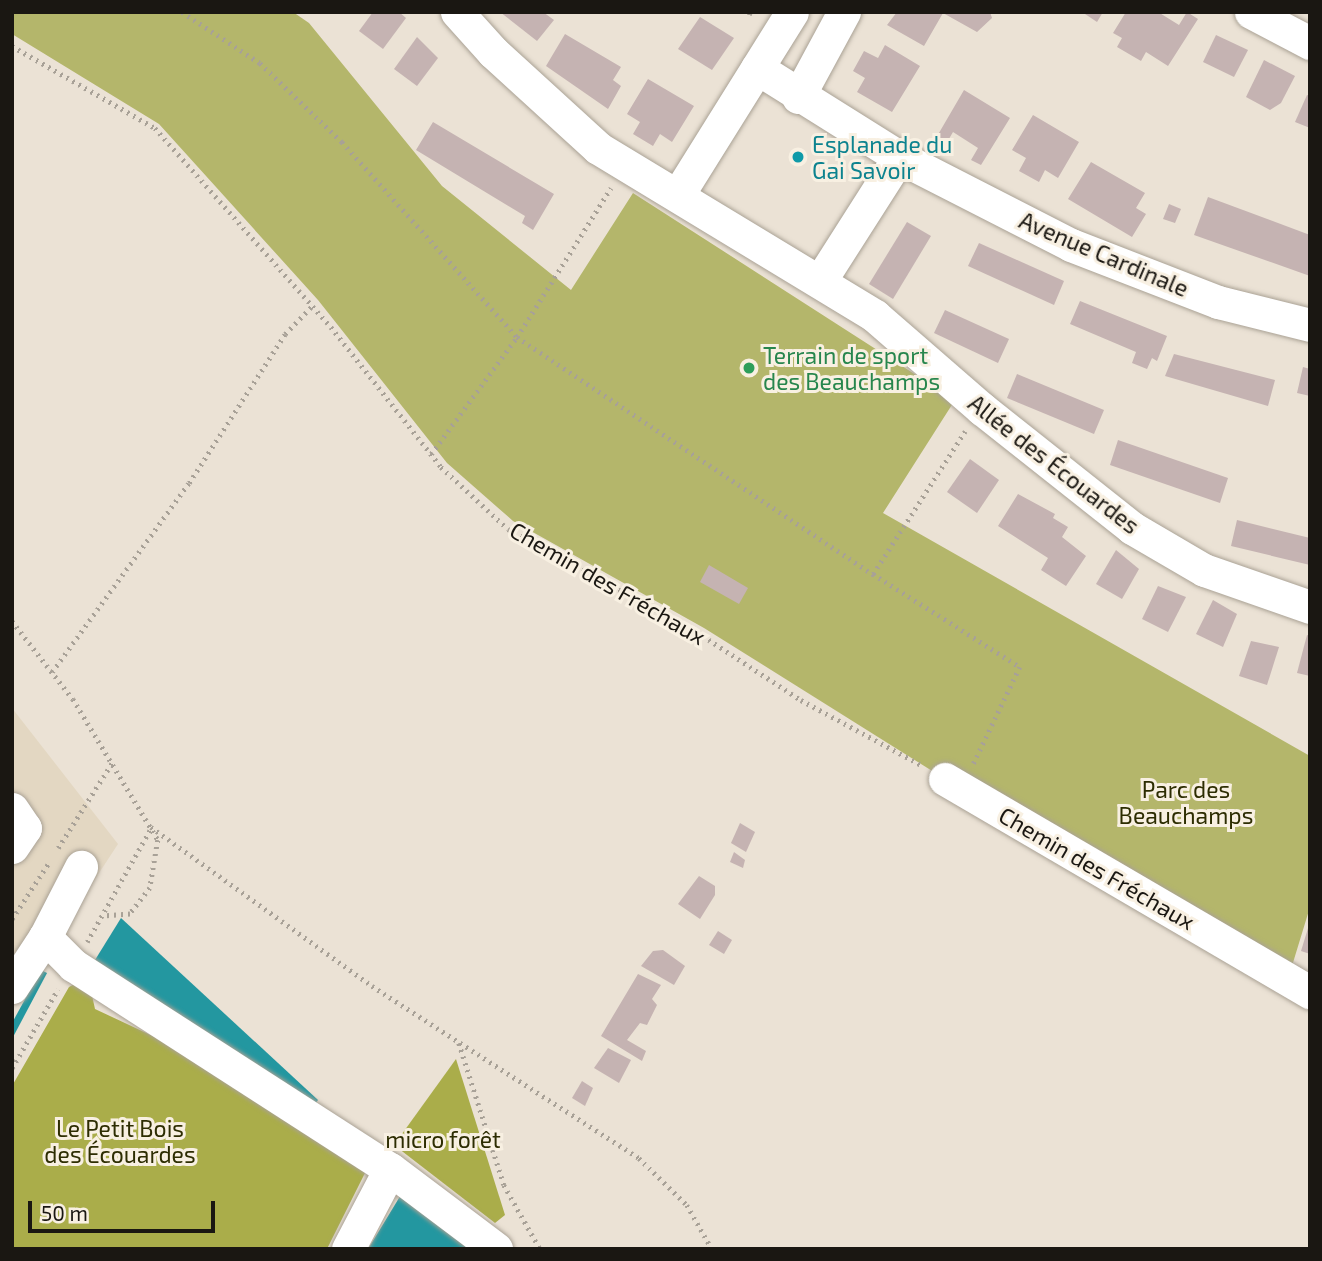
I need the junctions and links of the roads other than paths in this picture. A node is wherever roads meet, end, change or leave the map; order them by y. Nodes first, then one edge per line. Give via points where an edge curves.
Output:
1 (457, 12) edge
2 (792, 12) edge
3 (844, 12) edge
4 (1251, 12) edge
5 (1310, 43) edge
6 (757, 68) junction
7 (798, 97) junction
8 (898, 157) junction
9 (679, 193) junction
10 (820, 281) junction
11 (1310, 325) edge
12 (1310, 607) edge
13 (953, 784) road end
14 (12, 809) edge
15 (12, 846) edge
16 (81, 867) dead end
17 (45, 937) junction
18 (12, 987) edge
19 (1310, 992) edge
20 (390, 1169) junction
21 (348, 1249) edge
22 (496, 1249) edge

1 - 9 street, Allée des Écouardes via 493,52 598,148
2 - 6 street
3 - 7 street
4 - 5 street
6 - 7 street, Avenue Cardinale
6 - 9 street
7 - 8 street, Avenue Cardinale
8 - 10 street
8 - 11 street, Avenue Cardinale via 1071,245 1218,302
9 - 10 street, Allée des Écouardes
10 - 12 street, Allée des Écouardes via 875,316 1132,528 1204,570
13 - 19 street, Chemin des Fréchaux
14 - 15 street via 25,828
16 - 17 street
17 - 18 street
17 - 20 street via 69,972
20 - 21 street
20 - 22 street

